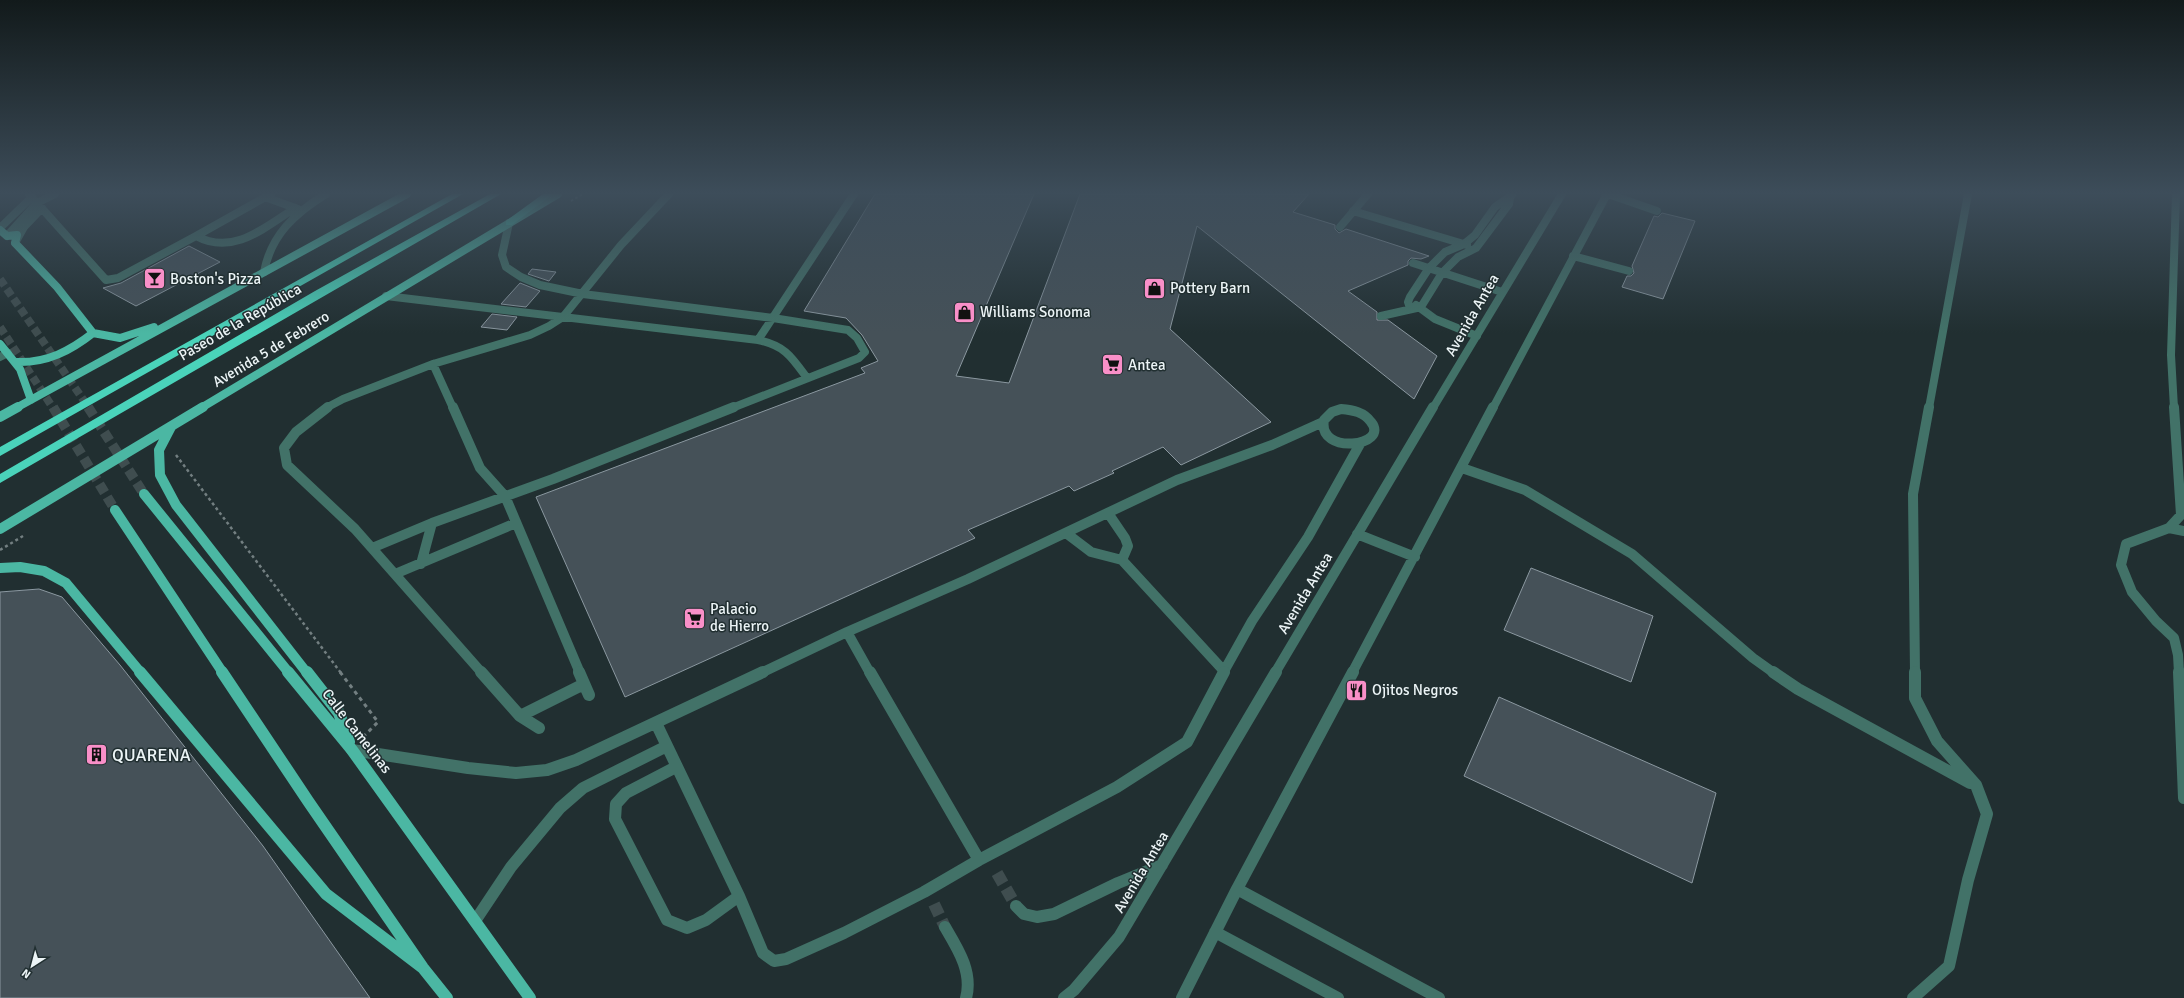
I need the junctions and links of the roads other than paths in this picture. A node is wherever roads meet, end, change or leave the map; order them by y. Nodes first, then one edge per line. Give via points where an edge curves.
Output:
1 (71, 241) edge
2 (188, 241) edge
3 (205, 241) edge
4 (236, 241) edge
5 (275, 241) edge
6 (322, 241) edge
7 (375, 241) edge
8 (415, 241) edge
9 (479, 241) edge
10 (505, 241) edge
11 (625, 241) edge
12 (824, 241) edge
13 (1452, 241) edge
14 (1468, 241) edge
15 (1483, 241) edge
16 (1533, 241) edge
17 (1581, 241) edge
18 (1959, 241) edge
19 (2175, 241) edge
20 (15, 243) edge
21 (1464, 244) junction
22 (1476, 248) junction
23 (1573, 256) junction
24 (1412, 263) dead end
25 (1429, 268) junction
26 (1629, 271) dead end
27 (264, 272) junction
28 (1442, 272) junction
29 (1502, 292) junction
30 (583, 294) junction
31 (386, 296) junction
32 (1409, 305) junction
33 (1421, 307) junction
34 (1381, 316) dead end
35 (563, 317) junction
36 (773, 318) junction
37 (165, 325) junction
38 (93, 334) junction
39 (1477, 336) junction
40 (758, 340) junction
41 (0, 344) edge
42 (4, 355) edge
43 (17, 362) junction
44 (433, 364) junction
45 (807, 378) junction
46 (31, 400) junction
47 (0, 416) edge
48 (1323, 422) junction
49 (171, 428) junction
50 (1360, 444) junction
51 (0, 452) edge
52 (1462, 468) junction
53 (0, 478) edge
54 (144, 494) tunnel mouth
55 (505, 496) junction
56 (115, 510) tunnel mouth
57 (1108, 513) junction
58 (432, 523) junction
59 (516, 523) junction
60 (0, 528) edge
61 (2169, 528) junction
62 (2184, 531) edge
63 (1066, 533) junction
64 (1357, 534) junction
65 (372, 548) junction
66 (1415, 557) junction
67 (1122, 560) junction
68 (421, 564) junction
69 (0, 568) edge
70 (395, 574) junction
71 (847, 632) junction
72 (2174, 638) junction
73 (2184, 644) edge
74 (1224, 671) junction
75 (520, 716) junction
76 (656, 723) junction
77 (539, 728) dead end
78 (667, 746) junction
79 (352, 750) junction
80 (676, 767) junction
81 (1976, 785) junction
82 (2184, 798) edge
83 (979, 860) junction
84 (1162, 865) junction
85 (1237, 889) junction
86 (739, 896) junction
87 (1016, 906) tunnel mouth
88 (475, 921) junction
89 (945, 927) tunnel mouth
90 (1215, 932) junction
91 (423, 968) junction
92 (447, 998) edge
93 (530, 998) edge
94 (966, 998) edge
95 (1064, 998) edge
96 (1182, 998) edge
97 (1338, 998) edge
98 (1439, 998) edge
99 (1913, 998) edge

1 - 2 street via 106,280 118,278
3 - 4 street via 226,244
5 - 27 street via 265,260
6 - 27 main road
7 - 51 highway, Paseo de la República
8 - 53 highway, Paseo de la República
9 - 31 main road, Avenida 5 de Febrero
10 - 30 street via 502,255 506,267 540,285
11 - 30 street
12 - 36 street
13 - 21 street
14 - 21 street
15 - 22 street
16 - 29 street, Avenida Antea
17 - 23 street
18 - 81 street via 1913,494 1915,698 1937,741
19 - 61 street via 2171,355 2181,515
20 - 38 main road via 57,288
21 - 22 street
21 - 25 street via 1445,252
22 - 28 street via 1458,257
23 - 26 street
23 - 52 street
24 - 25 street
25 - 28 street
25 - 32 street
27 - 37 main road
28 - 29 street
28 - 33 street
29 - 39 street, Avenida Antea
30 - 35 street
30 - 36 street
31 - 35 street
31 - 49 main road, Avenida 5 de Febrero
32 - 33 street
32 - 34 street
33 - 39 street via 1435,319
35 - 40 street
35 - 44 street via 530,335
36 - 40 street
36 - 45 street via 848,330 863,346 865,352 859,358
37 - 38 main road via 120,338
37 - 46 main road
38 - 43 main road via 78,346 47,360 34,363
39 - 64 street, Avenida Antea
40 - 45 street via 785,348
41 - 42 main road
42 - 43 main road
43 - 46 main road via 27,381
44 - 55 street via 480,468
44 - 65 street via 374,386 328,407 296,432 284,448 287,465
45 - 55 street
46 - 47 main road
48 - 50 street via 1324,430 1334,439 1349,444
48 - 50 street via 1333,411 1348,410 1363,414 1371,420 1374,434
48 - 57 street via 1227,463 1177,480
49 - 60 main road, Avenida 5 de Febrero
49 - 79 main road via 159,450 160,475 176,505 339,713
50 - 74 street via 1308,537 1252,621
52 - 66 street
52 - 81 street via 1525,490 1632,554 1753,658 1798,689
54 - 79 main road, Calle Camelinas
55 - 58 street
55 - 59 street
56 - 91 main road via 308,801
57 - 63 street
57 - 67 street via 1128,546
58 - 65 street
58 - 68 street
59 - 68 street
59 - 75 street via 587,690
61 - 62 street
61 - 72 street via 2126,544 2121,565 2132,592
63 - 67 street via 1083,549 1103,558
63 - 71 street
64 - 66 street
64 - 84 street, Avenida Antea
65 - 70 street
66 - 85 street
67 - 74 street
68 - 70 street
69 - 91 main road via 20,567 44,571 66,583 326,894
70 - 75 street
71 - 76 street
71 - 83 street
72 - 73 street
72 - 82 street via 2178,655
74 - 83 street via 1187,742 1117,787
75 - 77 street
76 - 78 street
76 - 79 street via 576,760 547,770 516,773
78 - 80 street
78 - 88 street via 583,788 560,808 511,866
79 - 88 main road, Calle Camelinas
80 - 86 street
80 - 86 street via 626,792 616,804 615,819 668,920 687,928 706,920
81 - 99 street via 1987,814 1968,880 1949,966
83 - 86 street via 844,933 786,959 774,961 763,953
84 - 87 street via 1054,914 1037,917 1024,914
84 - 95 street, Avenida Antea via 1119,937 1074,990
85 - 90 street
85 - 98 street
88 - 93 main road, Calle Camelinas
89 - 94 street via 966,968 970,990
90 - 96 street
90 - 97 street
91 - 92 main road

